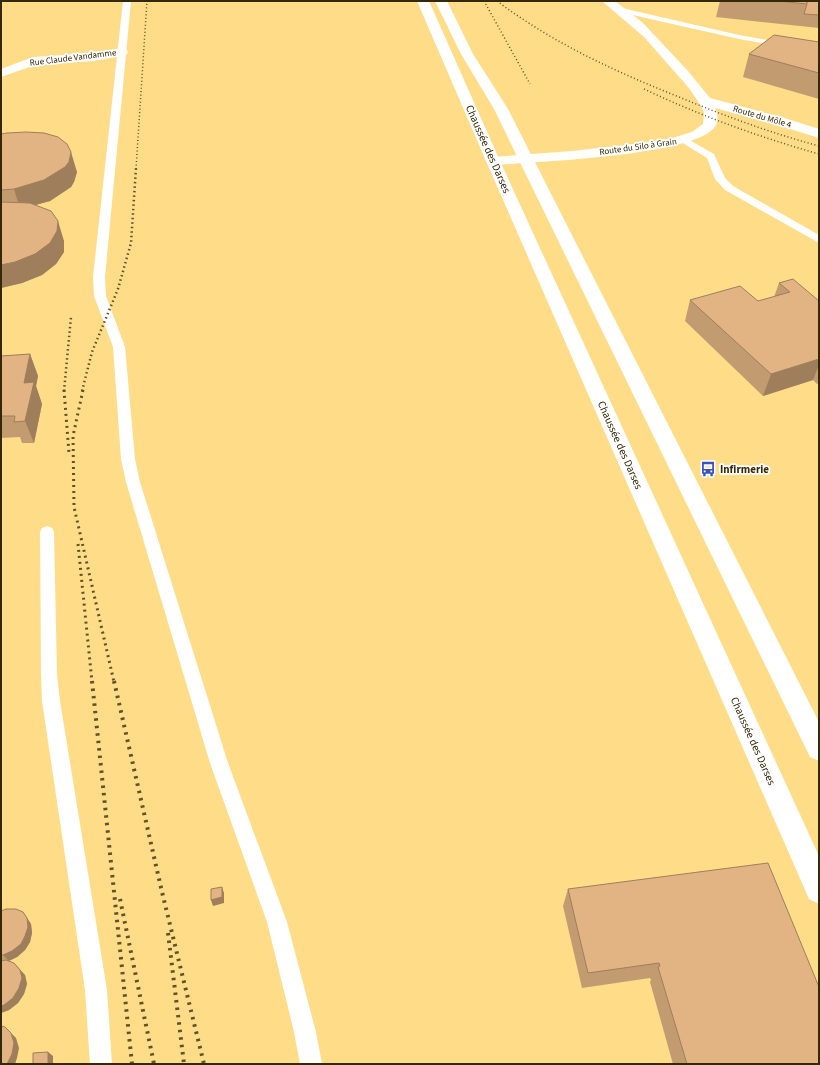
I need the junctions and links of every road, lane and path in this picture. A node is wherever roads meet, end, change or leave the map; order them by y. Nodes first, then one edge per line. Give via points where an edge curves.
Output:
1 (127, 1) edge
2 (423, 1) edge
3 (441, 1) edge
4 (608, 1) edge
5 (622, 10) junction
6 (819, 51) edge
7 (122, 52) junction
8 (1, 73) edge
9 (705, 101) junction
10 (819, 134) edge
11 (684, 140) junction
12 (526, 158) junction
13 (493, 161) junction
14 (819, 240) edge
15 (46, 532) dead end
16 (819, 749) edge
17 (819, 889) edge
18 (101, 1064) edge
19 (311, 1064) edge

1 - 7 lane
2 - 13 main road, Chaussée des Darses
3 - 12 main road via 463,46 496,100
4 - 5 main road, Route du Silo à Grain
5 - 6 lane via 739,37
5 - 9 main road, Route du Silo à Grain via 680,70
7 - 8 main road, Rue Claude Vandamme via 38,61
7 - 19 lane via 99,282 100,296 119,347 128,459 148,535 212,740 277,922 302,1017
9 - 10 main road, Route du Môle 4
9 - 11 main road, Route du Silo à Grain via 710,114 709,127 701,134
11 - 12 main road, Route du Silo à Grain via 638,148
11 - 14 lane via 711,156 720,179 729,188
12 - 13 main road, Route du Silo à Grain
12 - 16 main road
13 - 17 main road, Chaussée des Darses
15 - 18 lane via 48,674 96,990

